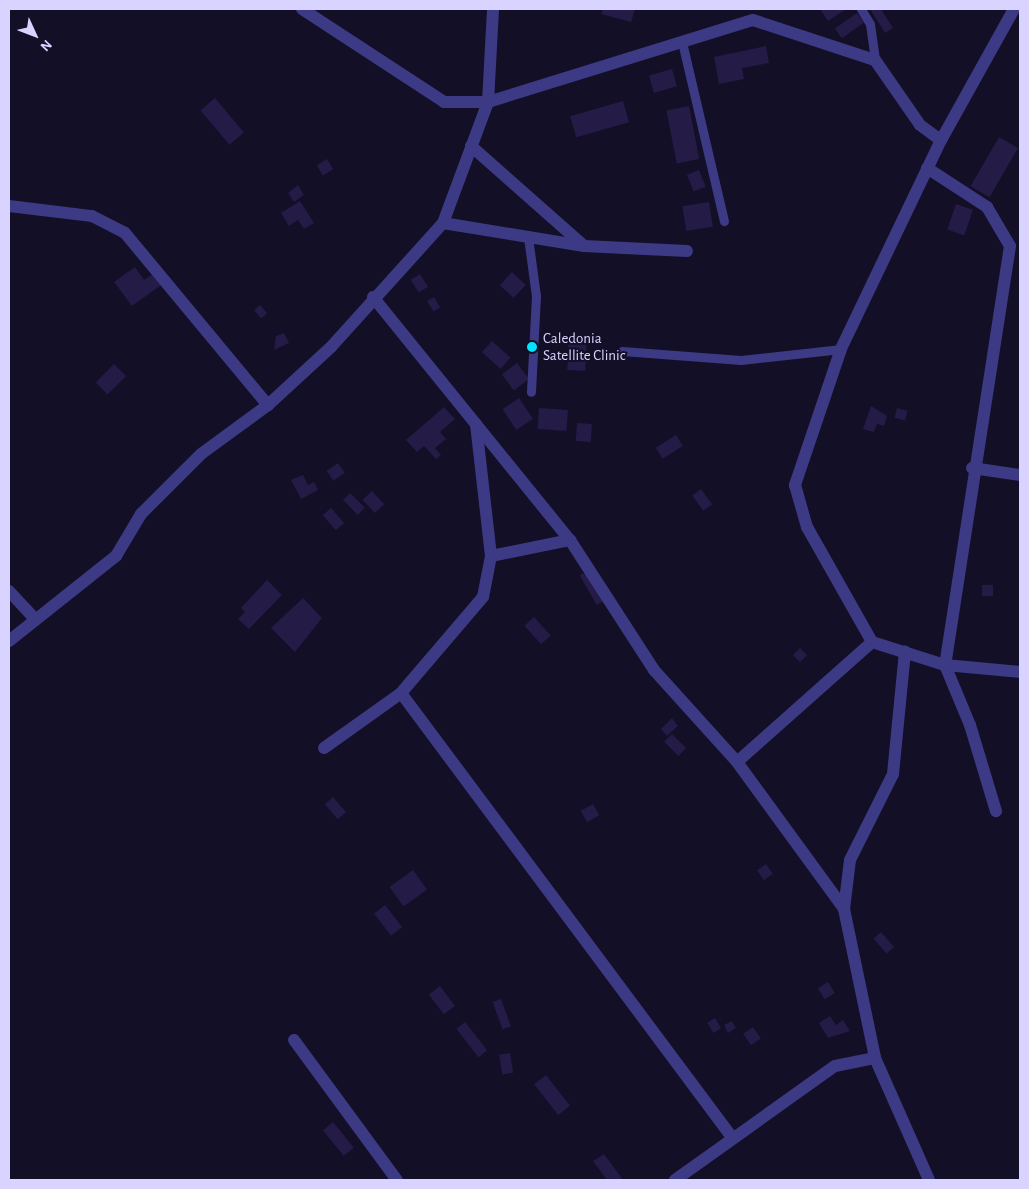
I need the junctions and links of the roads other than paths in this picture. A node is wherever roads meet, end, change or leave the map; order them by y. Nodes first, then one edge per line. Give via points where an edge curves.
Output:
1 (302, 9) edge
2 (493, 9) edge
3 (862, 9) edge
4 (1014, 9) edge
5 (682, 42) junction
6 (875, 60) junction
7 (488, 102) junction
8 (941, 140) junction
9 (472, 146) junction
10 (927, 168) junction
11 (9, 206) edge
12 (724, 221) dead end
13 (443, 223) junction
14 (528, 237) junction
15 (584, 246) junction
16 (1015, 248) edge
17 (687, 251) dead end
18 (373, 297) junction
19 (841, 348) junction
20 (622, 351) dead end
21 (531, 392) dead end
22 (268, 405) junction
23 (476, 424) junction
24 (972, 468) junction
25 (1020, 475) edge
26 (570, 540) junction
27 (491, 556) junction
28 (9, 591) edge
29 (34, 619) junction
30 (9, 641) edge
31 (872, 642) junction
32 (905, 652) junction
33 (945, 665) junction
34 (1020, 672) edge
35 (401, 693) junction
36 (324, 748) dead end
37 (737, 762) junction
38 (996, 811) dead end
39 (844, 909) junction
40 (294, 1040) dead end
41 (875, 1058) junction
42 (731, 1136) junction
43 (397, 1180) edge
44 (675, 1180) edge
45 (929, 1180) edge

1 - 7 street via 444,102
2 - 7 street
3 - 6 lane via 870,24
4 - 8 street
5 - 6 street via 753,20
5 - 7 street
5 - 12 lane
6 - 8 street via 920,125
7 - 9 street
8 - 10 street
9 - 13 street
9 - 15 street
10 - 16 street via 987,207
10 - 19 street
11 - 22 street via 92,216 125,233
13 - 14 street
13 - 18 street
14 - 15 street
14 - 21 lane via 536,296
15 - 17 street
16 - 24 street
18 - 22 street via 331,346
18 - 23 street
19 - 20 lane via 741,360
19 - 31 street via 796,485 807,527
22 - 29 street via 201,454 141,514 116,556
23 - 26 street
23 - 27 street
24 - 25 street
24 - 33 street
26 - 27 street
26 - 37 street via 654,670
27 - 35 street via 483,597
28 - 29 street
29 - 30 street
31 - 32 street
31 - 37 street
32 - 33 street
32 - 39 street via 893,774 850,860
33 - 34 street
33 - 38 street via 970,725
35 - 36 street
35 - 42 street
37 - 39 street
39 - 41 street
40 - 43 street
41 - 42 street via 835,1066
41 - 45 street
42 - 44 street

